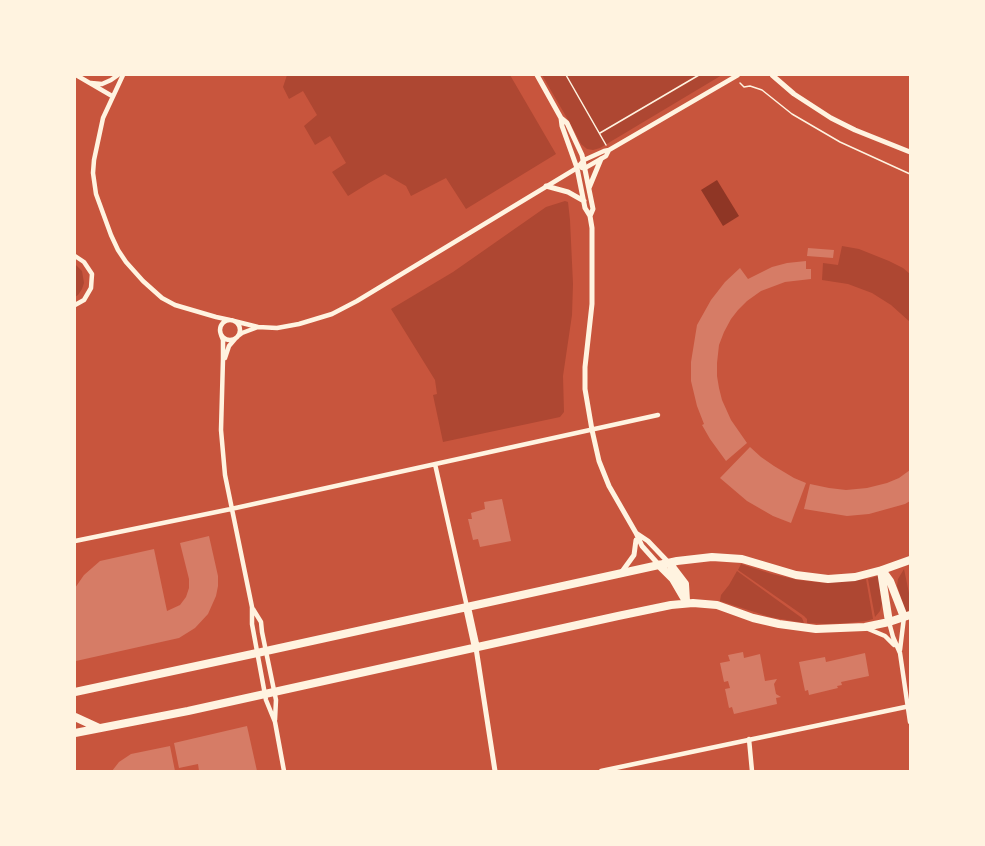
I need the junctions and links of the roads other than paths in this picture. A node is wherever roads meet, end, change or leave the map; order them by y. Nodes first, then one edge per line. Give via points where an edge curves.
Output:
1 (76, 75) edge
2 (118, 75) edge
3 (123, 75) edge
4 (537, 75) edge
5 (738, 75) edge
6 (772, 75) edge
7 (89, 82) junction
8 (112, 96) junction
9 (561, 118) junction
10 (609, 150) junction
11 (910, 152) edge
12 (601, 159) junction
13 (584, 160) junction
14 (577, 168) junction
15 (585, 168) junction
16 (546, 186) junction
17 (589, 188) junction
18 (584, 201) junction
19 (590, 216) junction
20 (75, 256) edge
21 (75, 305) edge
22 (232, 320) junction
23 (258, 327) junction
24 (221, 335) junction
25 (237, 337) junction
26 (223, 367) junction
27 (658, 415) dead end
28 (592, 430) junction
29 (435, 464) junction
30 (231, 509) junction
31 (636, 533) junction
32 (75, 541) edge
33 (910, 560) edge
34 (669, 563) junction
35 (659, 565) junction
36 (882, 571) junction
37 (621, 573) junction
38 (687, 603) junction
39 (252, 607) junction
40 (467, 608) junction
41 (907, 616) edge
42 (889, 622) junction
43 (865, 627) junction
44 (476, 648) junction
45 (266, 651) junction
46 (900, 652) junction
47 (257, 653) junction
48 (76, 691) edge
49 (274, 691) junction
50 (265, 693) junction
51 (909, 705) edge
52 (75, 717) edge
53 (275, 722) junction
54 (910, 722) edge
55 (99, 728) junction
56 (75, 733) edge
57 (749, 740) junction
58 (284, 771) edge
59 (495, 771) edge
60 (601, 771) edge
61 (752, 771) edge

1 - 7 street
2 - 7 street via 102,84
3 - 8 street
4 - 9 street
5 - 10 street
6 - 11 street via 831,118
7 - 8 street
8 - 22 street via 97,141 93,173 99,204 118,250 143,281 170,303
9 - 13 street
9 - 14 street
10 - 12 street
10 - 13 street
12 - 15 street
12 - 17 street
13 - 14 street
13 - 15 street
14 - 15 street
14 - 16 street
14 - 18 street
15 - 17 street
16 - 18 street
16 - 23 street via 332,315 287,327
17 - 19 street via 593,209
18 - 19 street
19 - 28 street via 592,294 585,388
20 - 21 street via 92,274 91,288 84,300
22 - 23 street
22 - 24 street via 221,325
22 - 25 street via 240,328
23 - 25 street
24 - 25 street via 229,340
24 - 26 street
25 - 26 street
26 - 30 street via 222,448
27 - 28 street
28 - 29 street
28 - 31 street via 609,486
29 - 30 street
29 - 40 street
30 - 32 street
30 - 39 street
31 - 34 street
31 - 35 street
31 - 37 street via 634,555
33 - 36 highway
34 - 35 highway
34 - 36 highway via 712,557 742,559 796,575 828,579
34 - 38 highway via 685,584
35 - 37 highway
35 - 38 highway via 674,579
36 - 41 highway
36 - 42 highway
37 - 40 highway
38 - 43 highway via 717,605 753,618 805,628
38 - 44 highway
39 - 45 street via 261,622
39 - 47 street
40 - 44 highway
40 - 45 highway
41 - 42 highway
41 - 46 street
42 - 43 highway
42 - 46 street
43 - 46 street via 885,636
44 - 49 highway
44 - 59 street
45 - 47 highway
45 - 49 street
46 - 51 street
47 - 48 highway
47 - 50 street
49 - 50 highway
49 - 53 street
50 - 53 street
50 - 55 highway
51 - 54 street
51 - 57 street
52 - 55 highway
53 - 58 street
55 - 56 highway
57 - 60 street
57 - 61 street

